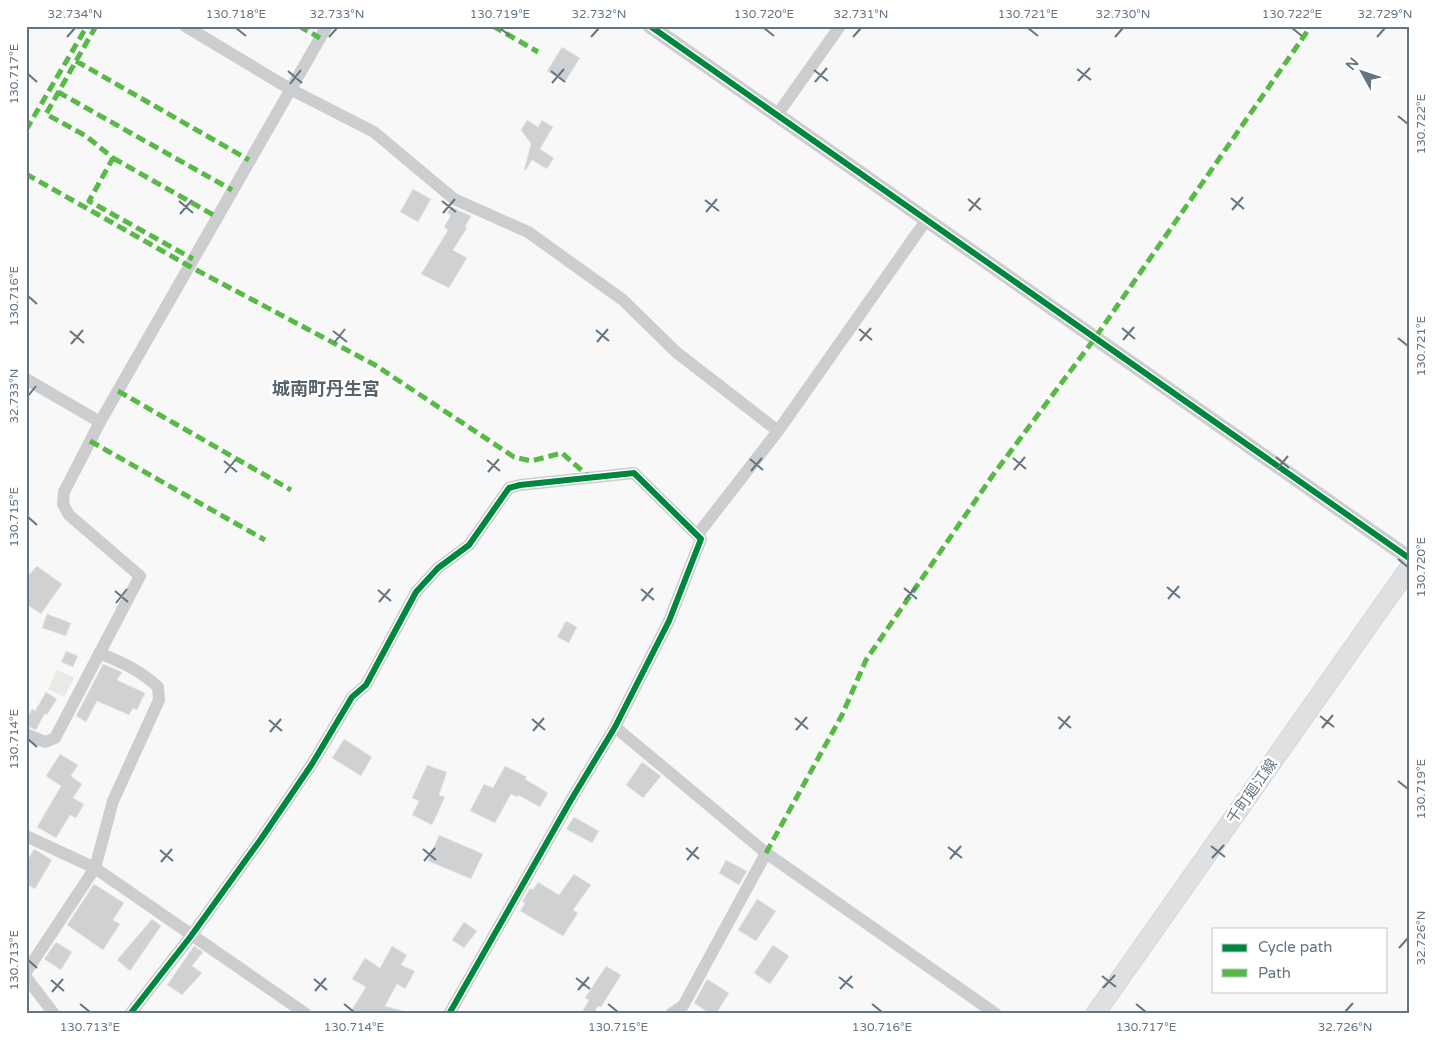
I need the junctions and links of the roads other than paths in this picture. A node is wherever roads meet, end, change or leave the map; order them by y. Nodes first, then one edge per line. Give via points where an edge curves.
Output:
1 (185, 26) edge
2 (327, 26) edge
3 (650, 26) edge
4 (840, 26) edge
5 (290, 88) junction
6 (777, 115) junction
7 (927, 219) junction
8 (26, 379) edge
9 (100, 422) junction
10 (778, 431) junction
11 (698, 534) junction
12 (1409, 558) edge
13 (1409, 568) edge
14 (99, 653) junction
15 (616, 727) junction
16 (26, 734) edge
17 (26, 836) edge
18 (766, 853) junction
19 (94, 868) junction
20 (192, 936) junction
21 (26, 972) edge
22 (26, 977) edge
23 (54, 1014) edge
24 (130, 1014) edge
25 (306, 1014) edge
26 (449, 1014) edge
27 (671, 1014) edge
28 (996, 1014) edge
29 (1095, 1014) edge

1 - 5 street
2 - 5 street
3 - 6 street
4 - 6 street
5 - 9 street
5 - 10 street via 374,132 454,199 528,232 623,300 676,352
6 - 7 street
7 - 10 street
7 - 12 street
8 - 9 street
9 - 14 street via 64,492 63,504 69,515 140,576
10 - 11 street
11 - 15 street via 700,539 669,621
11 - 20 street via 634,473 509,488 469,545 438,568 416,592 366,685 352,697 307,772
13 - 29 main road, 千町廻江線
14 - 16 street via 55,738 46,742
14 - 19 street via 139,671 158,687 160,693 113,801
15 - 18 street
15 - 26 street via 570,800
17 - 19 street
18 - 27 street via 683,1006
18 - 28 street
19 - 20 street
19 - 21 street
20 - 24 street
20 - 25 street
22 - 23 street

